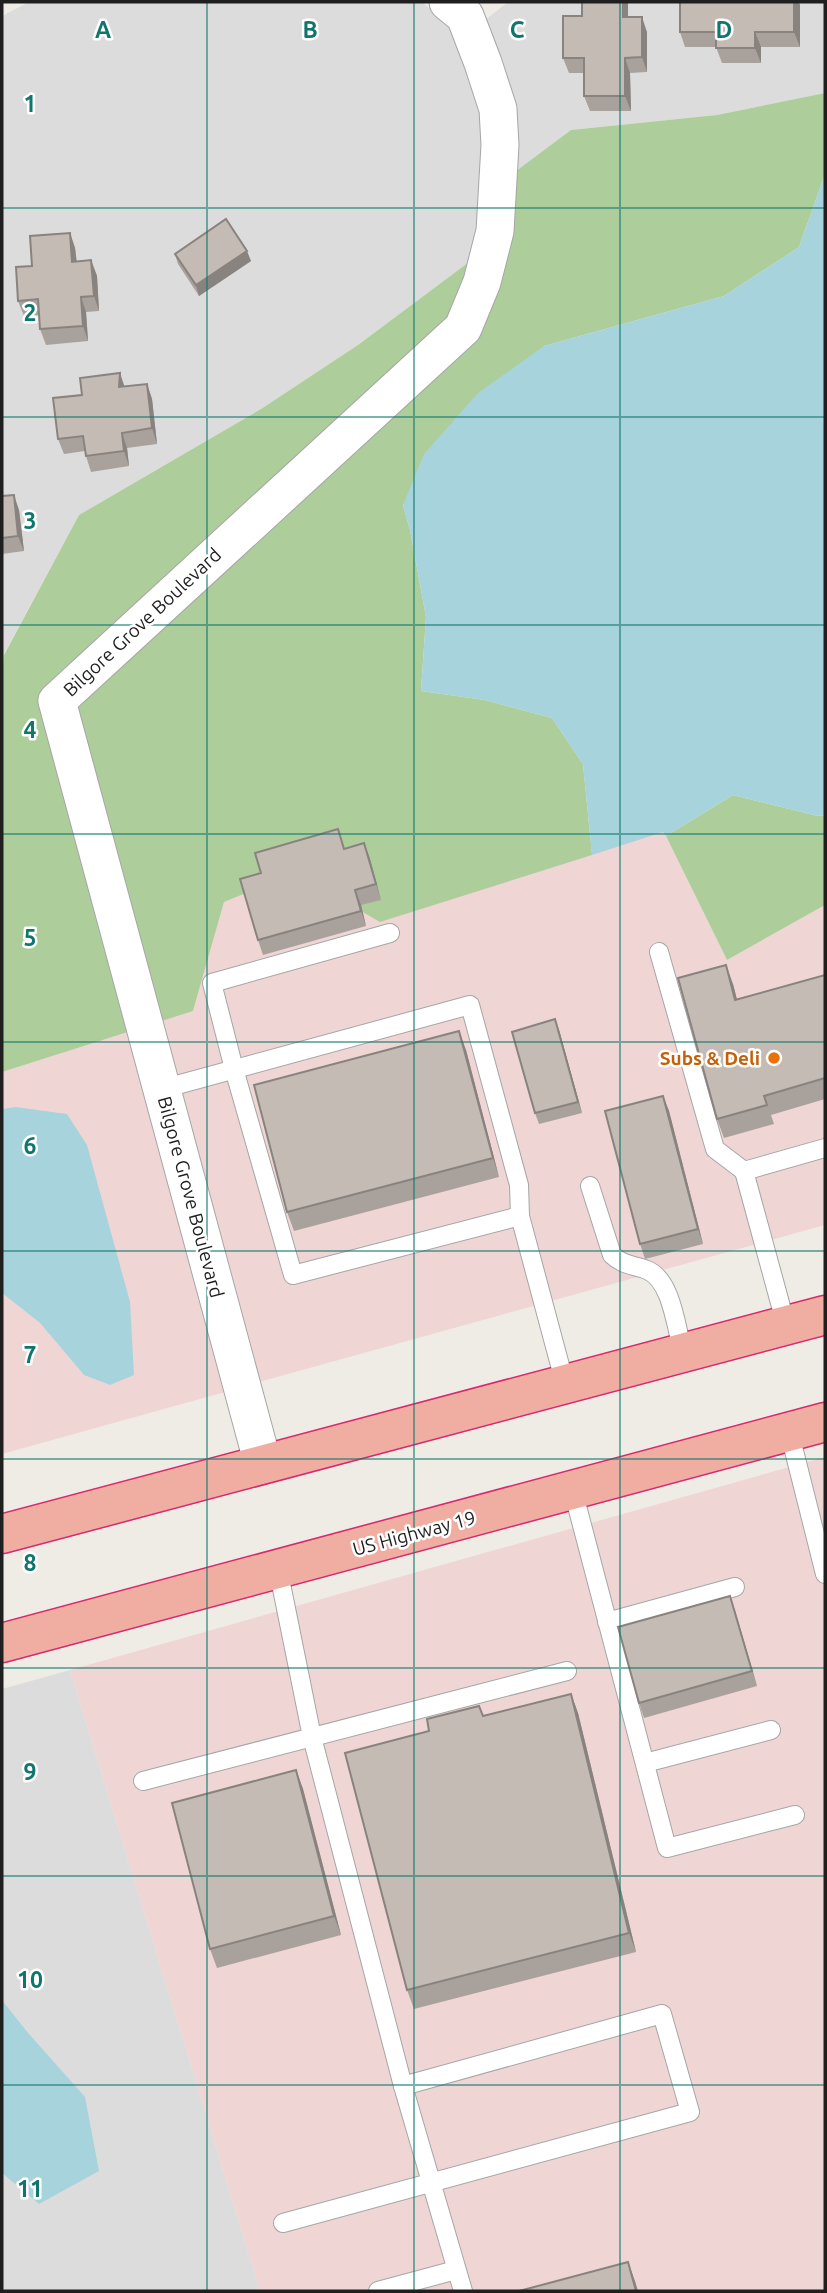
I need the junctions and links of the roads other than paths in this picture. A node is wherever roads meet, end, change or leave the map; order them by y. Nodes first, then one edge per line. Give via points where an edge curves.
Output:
1 (465, 7) edge
2 (390, 933) dead end
3 (659, 952) dead end
4 (233, 1069) junction
5 (162, 1089) junction
6 (825, 1148) edge
7 (744, 1171) junction
8 (590, 1186) dead end
9 (520, 1216) junction
10 (825, 1315) edge
11 (786, 1325) junction
12 (683, 1352) junction
13 (565, 1384) junction
14 (807, 1426) edge
15 (263, 1464) junction
16 (573, 1491) junction
17 (2, 1534) edge
18 (278, 1569) junction
19 (825, 1574) edge
20 (735, 1587) dead end
21 (607, 1622) junction
22 (2, 1643) edge
23 (567, 1671) dead end
24 (771, 1730) dead end
25 (312, 1737) junction
26 (645, 1763) junction
27 (144, 1781) dead end
28 (795, 1815) dead end
29 (403, 2086) junction
30 (432, 2183) junction
31 (283, 2223) dead end
32 (456, 2270) junction
33 (378, 2291) edge
34 (463, 2291) edge

1 - 5 street, Bilgore Grove Boulevard via 498,109 500,145 495,230 482,282 463,328 57,701
2 - 4 lane via 212,982
3 - 7 lane via 715,1149
4 - 5 lane
4 - 9 lane via 293,1275
4 - 9 lane via 470,1005 519,1185
5 - 15 street, Bilgore Grove Boulevard
6 - 7 lane
7 - 11 lane
8 - 12 lane via 612,1255 658,1276 666,1288
9 - 13 lane
10 - 11 highway
11 - 12 highway
12 - 13 highway
13 - 15 highway
14 - 16 highway, US Highway 19
14 - 19 lane
15 - 17 highway
16 - 18 highway, US Highway 19
16 - 21 lane
18 - 22 highway, US Highway 19
18 - 25 lane
20 - 21 lane
21 - 26 lane
23 - 25 lane
24 - 26 lane
25 - 27 lane
25 - 29 lane
26 - 28 lane via 667,1848
29 - 30 lane
29 - 30 lane via 662,2014 690,2112
30 - 31 lane
30 - 32 lane
32 - 33 lane
32 - 34 lane

